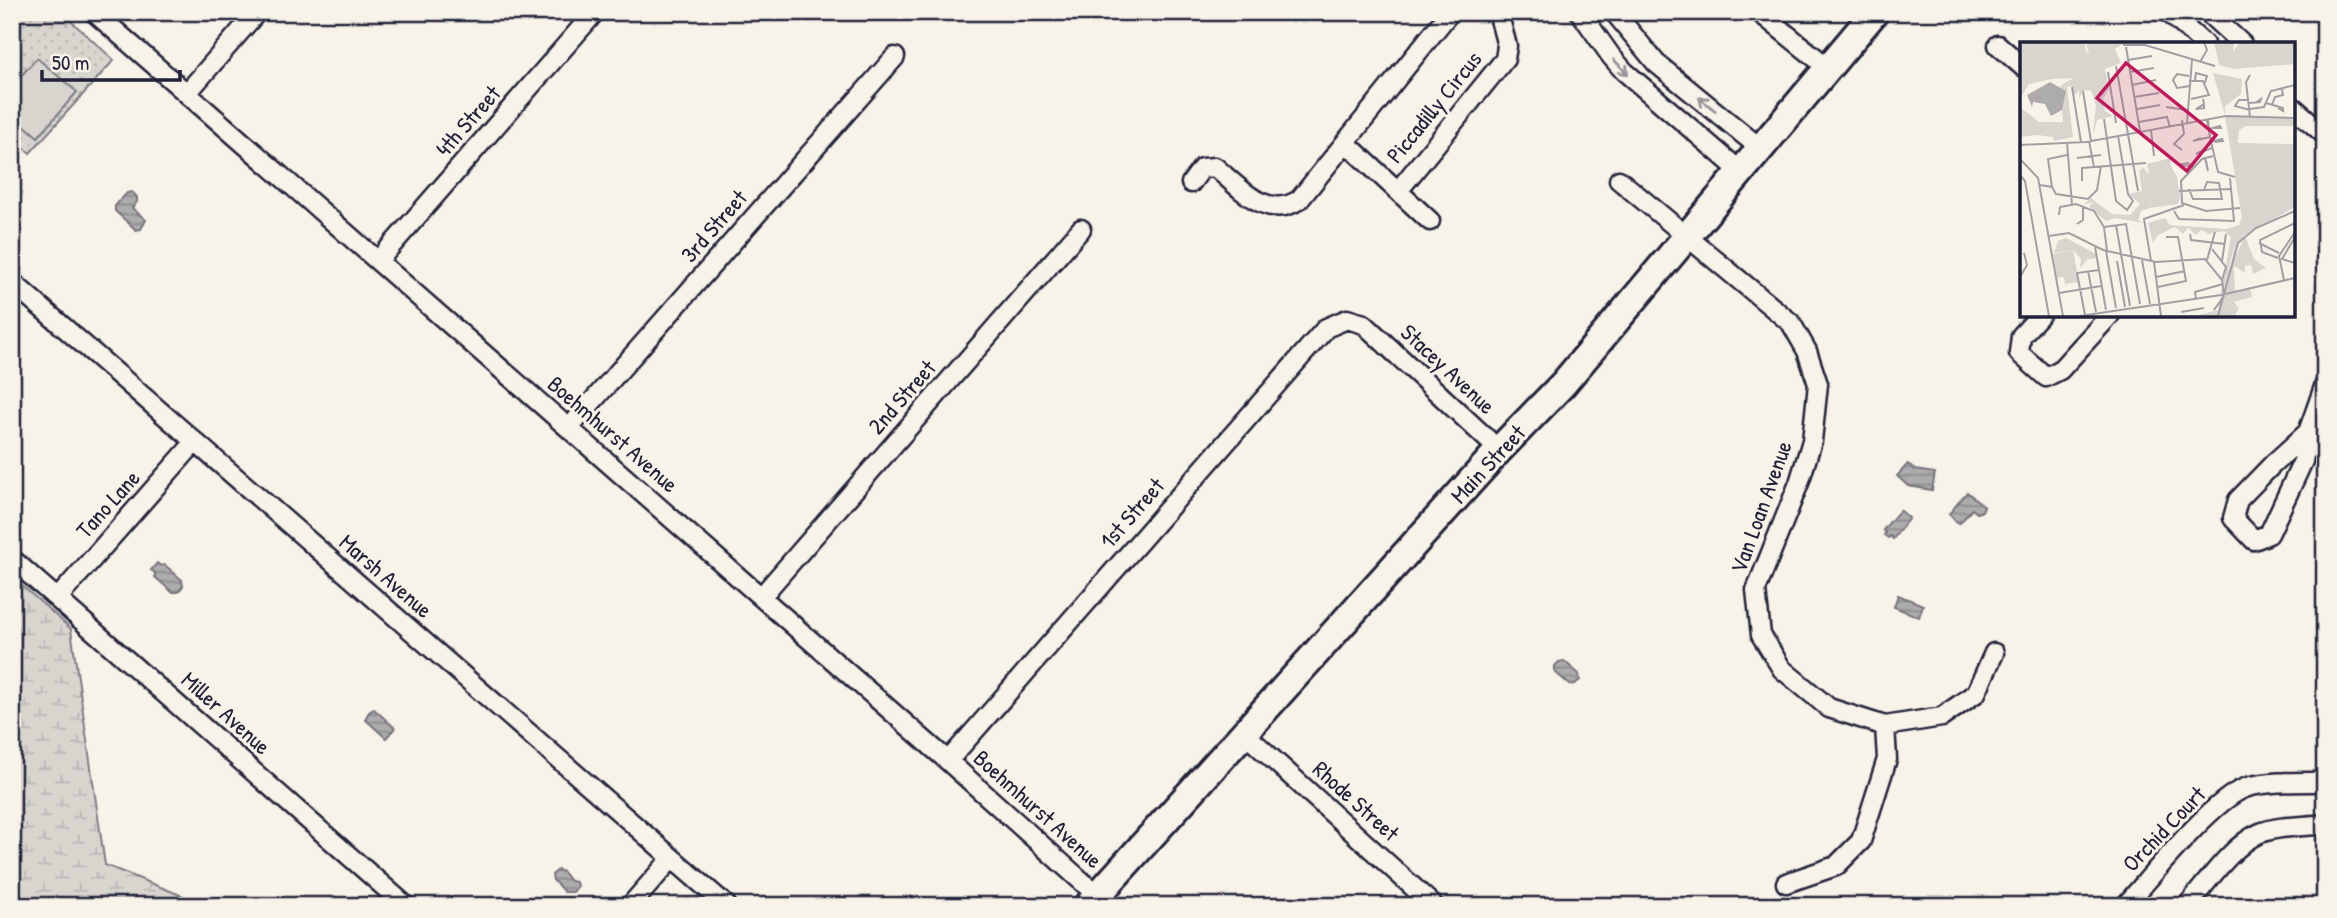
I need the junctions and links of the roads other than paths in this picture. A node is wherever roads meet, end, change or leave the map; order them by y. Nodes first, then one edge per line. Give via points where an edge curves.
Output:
1 (94, 12) edge
2 (257, 12) edge
3 (595, 12) edge
4 (1450, 12) edge
5 (1498, 12) edge
6 (1580, 12) edge
7 (1614, 12) edge
8 (1759, 12) edge
9 (1875, 12) edge
10 (2168, 12) edge
11 (2207, 12) edge
12 (2202, 42) edge
13 (2240, 42) edge
14 (1998, 45) dead end
15 (895, 57) dead end
16 (2020, 64) edge
17 (1828, 67) junction
18 (187, 93) junction
19 (2295, 109) edge
20 (2325, 135) edge
21 (1346, 143) junction
22 (1759, 148) junction
23 (1740, 171) junction
24 (1619, 180) dead end
25 (1191, 183) dead end
26 (1398, 191) junction
27 (1430, 221) dead end
28 (1081, 229) dead end
29 (1686, 235) junction
30 (378, 261) junction
31 (12, 282) edge
32 (2038, 317) edge
33 (2108, 317) edge
34 (1364, 324) joint
35 (2325, 384) edge
36 (569, 428) junction
37 (2308, 432) junction
38 (195, 442) junction
39 (1499, 450) junction
40 (12, 559) edge
41 (761, 597) junction
42 (58, 598) junction
43 (1994, 653) dead end
44 (1885, 726) junction
45 (1244, 733) junction
46 (948, 761) junction
47 (2325, 784) edge
48 (2325, 824) edge
49 (672, 858) junction
50 (1786, 883) dead end
51 (1093, 900) edge
52 (406, 906) edge
53 (629, 906) edge
54 (727, 906) edge
55 (1434, 906) edge
56 (2125, 906) edge
57 (2187, 906) edge

1 - 18 street, Boehmhurst Avenue
2 - 18 street
3 - 30 street, 4th Street
4 - 21 street, Piccadilly Circus
5 - 26 street, Piccadilly Circus via 1507,46 1505,59
6 -> 23 street via 1625,71
22 -> 7 street via 1656,63
8 - 17 street
9 - 17 main road, Main Street
10 - 12 street
11 - 13 street
14 - 16 street
15 - 36 street, 3rd Street
17 - 22 main road, Main Street
18 - 30 street, Boehmhurst Avenue
19 - 20 street
21 - 25 street, Piccadilly Circus via 1291,205 1267,206 1256,201 1215,167 1202,168
21 - 26 street, Piccadilly Circus
22 - 23 main road, Main Street
23 - 29 main road, Main Street
24 - 29 street, Van Loan Avenue
26 - 27 street, Piccadilly Circus
28 - 41 street, 2nd Street
29 - 39 main road, Main Street via 1563,384
29 - 44 street, Van Loan Avenue via 1791,323 1818,384 1812,441 1756,590 1761,635 1782,669 1829,708
30 - 36 street, Boehmhurst Avenue
31 - 38 street, Marsh Avenue
32 - 33 street via 2021,336 2019,353 2046,377 2060,370
34 - 39 street, Stacey Avenue
34 - 46 street, 1st Street via 1347,319 1326,328
35 - 37 street
36 - 41 street, Boehmhurst Avenue
37 - 37 street via 2303,461 2270,534 2254,540 2232,519 2238,500
38 - 42 street, Tano Lane
38 - 49 street, Marsh Avenue
39 - 45 main road, Main Street
40 - 42 street, Miller Avenue
41 - 46 street, Boehmhurst Avenue
42 - 52 street, Miller Avenue
43 - 44 street, Van Loan Avenue via 1976,693 1942,717
44 - 50 street via 1887,759 1861,841 1836,866
45 - 51 main road, Main Street
45 - 55 street, Rhode Street
46 - 51 street, Boehmhurst Avenue
47 - 56 street, Orchid Court via 2245,788 2221,803
48 - 57 street via 2260,833 2224,863
49 - 53 street
49 - 54 street, Marsh Avenue

